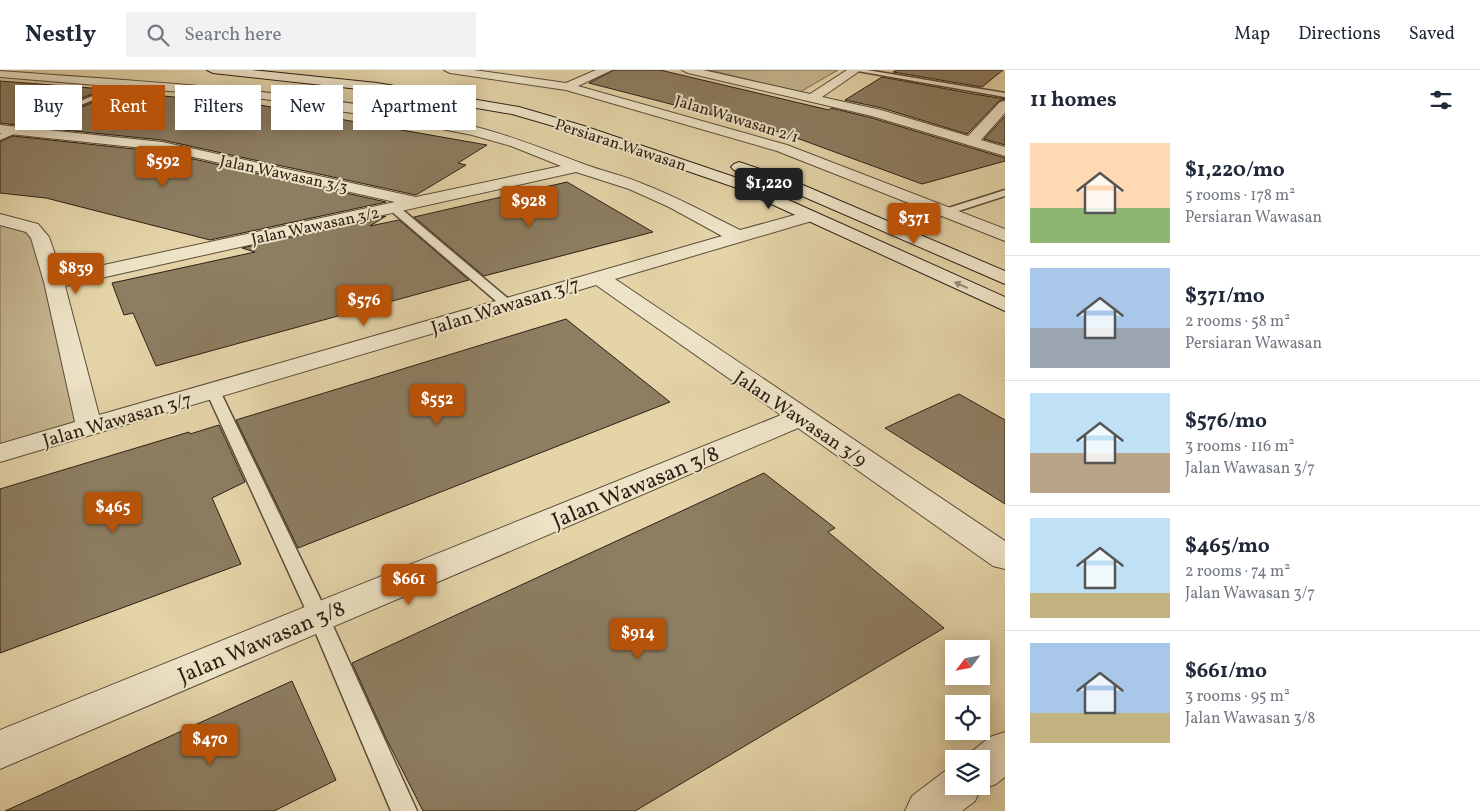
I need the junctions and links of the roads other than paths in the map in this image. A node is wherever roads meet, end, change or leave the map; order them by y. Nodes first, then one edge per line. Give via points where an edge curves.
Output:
1 (213, 70) edge
2 (297, 70) edge
3 (450, 70) edge
4 (606, 70) edge
5 (688, 70) edge
6 (855, 70) edge
7 (0, 74) edge
8 (126, 84) junction
9 (567, 87) junction
10 (1005, 95) edge
11 (812, 98) junction
12 (1005, 105) edge
13 (7, 130) edge
14 (625, 131) dead end
15 (0, 137) edge
16 (971, 142) junction
17 (1005, 152) edge
18 (723, 162) dead end
19 (577, 167) junction
20 (778, 180) junction
21 (1005, 193) edge
22 (418, 202) junction
23 (394, 208) junction
24 (946, 212) junction
25 (809, 216) junction
26 (0, 219) edge
27 (900, 234) junction
28 (1005, 236) edge
29 (738, 237) junction
30 (598, 277) junction
31 (1005, 278) edge
32 (54, 282) junction
33 (507, 304) junction
34 (1005, 305) edge
35 (213, 392) junction
36 (800, 417) junction
37 (89, 427) junction
38 (0, 453) edge
39 (1005, 557) edge
40 (319, 617) junction
41 (0, 750) edge
42 (1005, 752) edge
43 (990, 763) edge
44 (948, 795) edge
45 (404, 811) edge
46 (927, 811) edge

1 - 25 street, Persiaran Wawasan via 368,86 514,110 740,184
2 - 14 street, Persiaran Wawasan via 532,104
3 - 9 street, Jalan Wawasan 2/1
4 - 9 street
5 - 11 street
6 - 10 lane
6 - 11 street
7 - 8 street
8 - 13 lane
8 - 19 street via 264,95 438,124 516,143
9 - 24 street, Jalan Wawasan 2/1 via 782,148
11 - 16 street
12 - 16 street
13 - 15 lane
13 - 22 street, Jalan Wawasan 3/3 via 162,146
16 - 17 street
18 - 20 street
19 - 22 street, Jalan Wawasan 3/2
19 - 29 street via 675,203
20 - 25 street via 802,199
20 - 27 street
21 - 24 lane
22 - 23 street, Jalan Wawasan 3/2
23 - 32 street, Jalan Wawasan 3/2
23 - 33 lane
24 - 28 street, Jalan Wawasan 2/1
25 - 27 street via 839,216
25 - 29 street, Jalan Wawasan 3/7
34 -> 25 street, Persiaran Wawasan
26 - 32 street via 32,228 40,237
27 - 31 street
29 - 30 street, Jalan Wawasan 3/7
30 - 33 street, Jalan Wawasan 3/7
30 - 36 street, Jalan Wawasan 3/9
32 - 37 street
33 - 35 street, Jalan Wawasan 3/7
35 - 37 street, Jalan Wawasan 3/7
35 - 40 lane
36 - 39 street, Jalan Wawasan 3/9
36 - 40 street, Jalan Wawasan 3/8
37 - 38 street, Jalan Wawasan 3/7
40 - 41 street, Jalan Wawasan 3/8
40 - 45 lane
42 - 43 street
44 - 46 street

